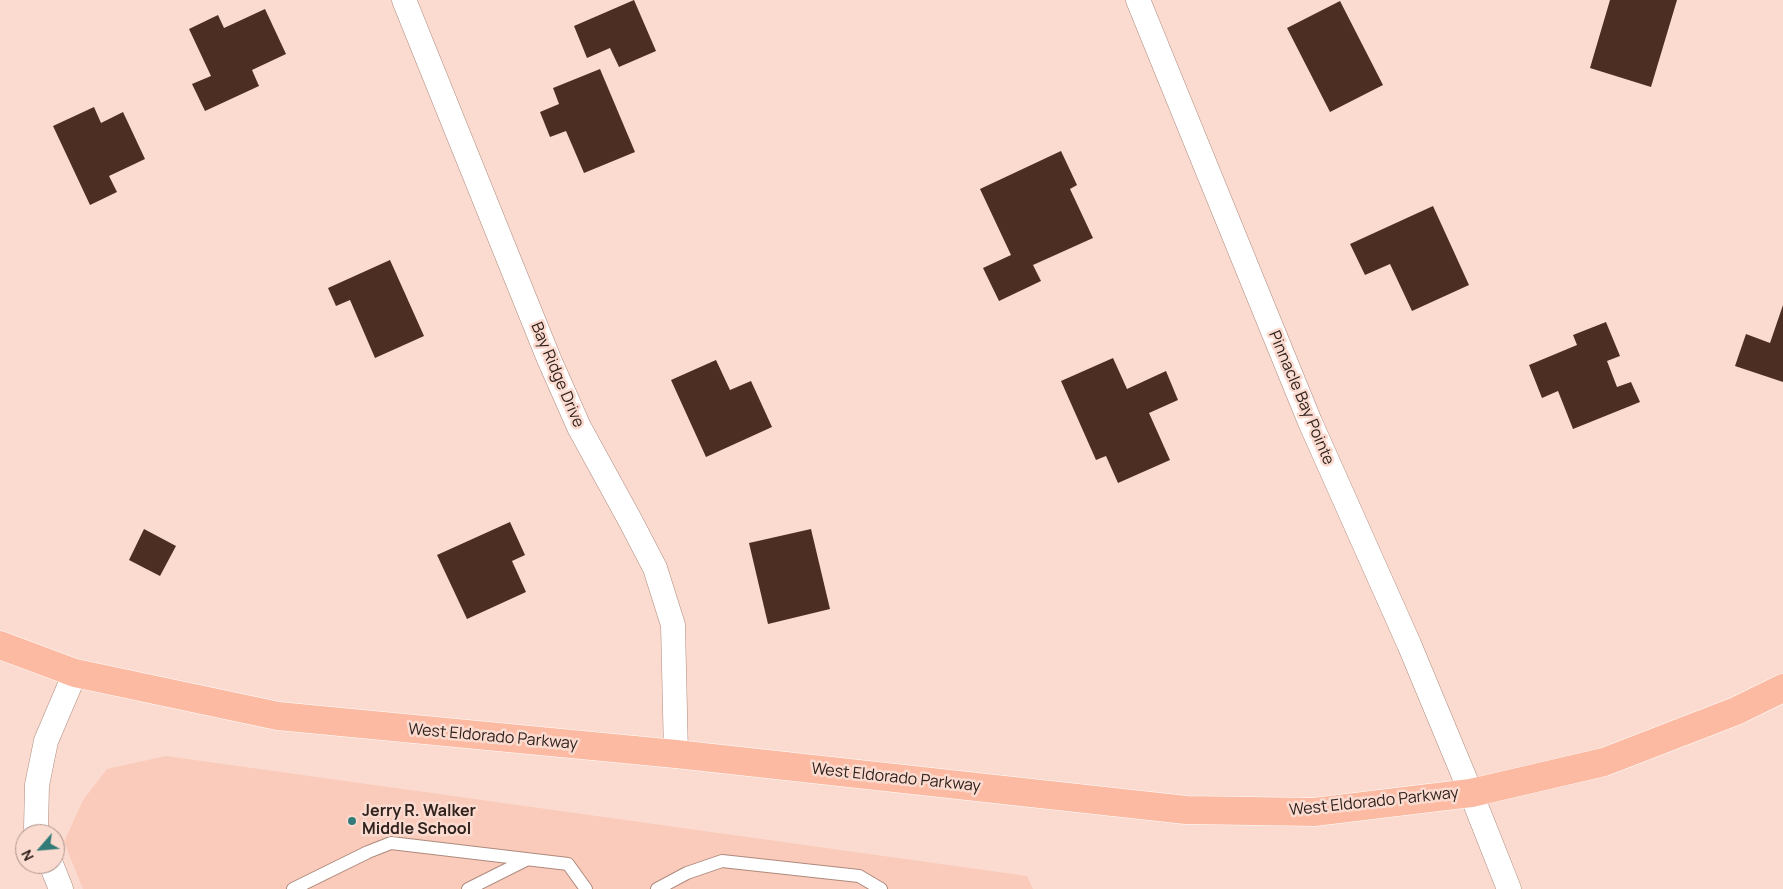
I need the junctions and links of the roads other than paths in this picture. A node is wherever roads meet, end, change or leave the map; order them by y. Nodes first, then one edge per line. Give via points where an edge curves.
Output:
1 (404, 0) edge
2 (1138, 0) edge
3 (0, 645) edge
4 (75, 673) junction
5 (1783, 688) edge
6 (676, 754) junction
7 (1471, 793) junction
8 (36, 824) edge
9 (527, 860) junction
10 (55, 874) edge
11 (61, 889) edge
12 (293, 889) edge
13 (468, 889) edge
14 (586, 889) edge
15 (657, 889) edge
16 (881, 889) edge
17 (1508, 889) edge

1 - 6 street, Bay Ridge Drive via 579,427 655,568 673,626
2 - 7 street, Pinnacle Bay Pointe via 1310,422
3 - 4 main road, West Eldorado Parkway
4 - 6 main road, West Eldorado Parkway via 278,716
4 - 8 street via 46,741 37,785
5 - 7 main road, West Eldorado Parkway via 1736,711 1604,762
6 - 7 main road, West Eldorado Parkway via 1186,810 1314,812
7 - 17 street, Pinnacle Bay Pointe
9 - 12 lane via 391,844
9 - 13 lane
9 - 14 lane via 568,864
10 - 11 street
15 - 16 lane via 686,873 722,861 859,876

